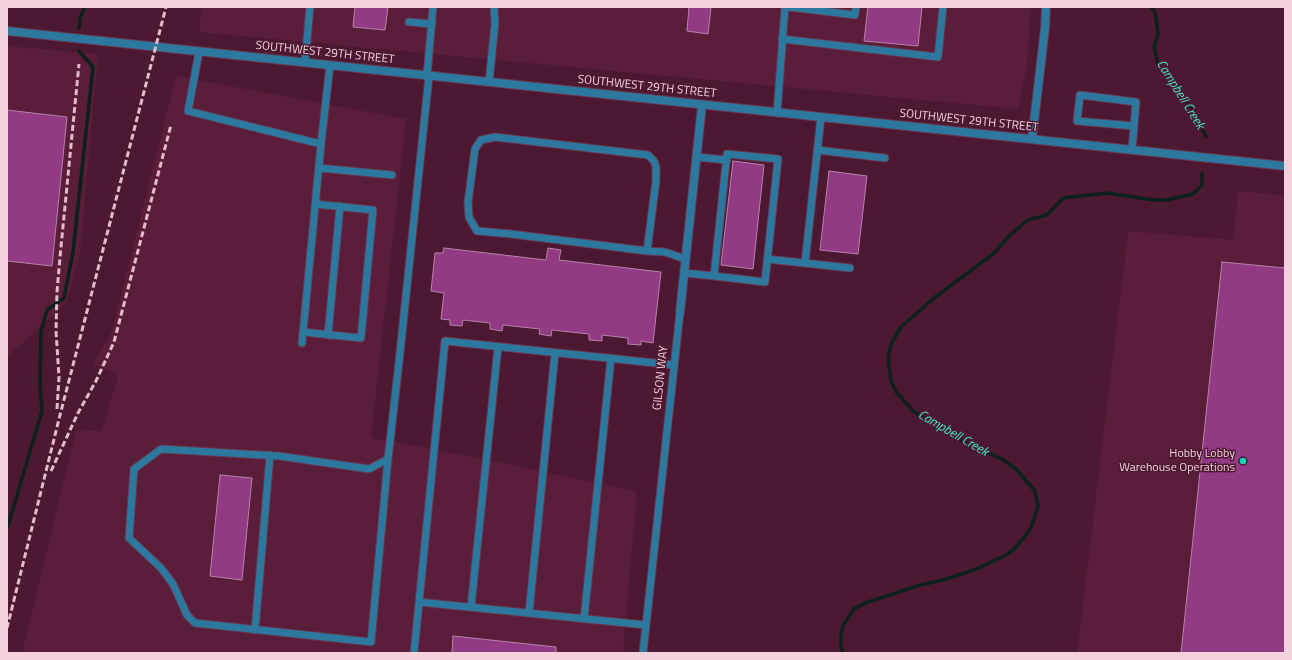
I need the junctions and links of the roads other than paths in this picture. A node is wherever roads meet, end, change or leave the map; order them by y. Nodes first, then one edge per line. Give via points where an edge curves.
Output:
1 (310, 7) edge
2 (433, 7) edge
3 (494, 7) edge
4 (785, 7) edge
5 (788, 7) edge
6 (856, 7) edge
7 (943, 7) edge
8 (1046, 7) edge
9 (409, 22) dead end
10 (432, 24) junction
11 (7, 31) edge
12 (782, 39) junction
13 (199, 52) junction
14 (305, 62) junction
15 (330, 65) junction
16 (428, 76) junction
17 (489, 82) junction
18 (702, 105) junction
19 (777, 113) junction
20 (821, 117) junction
21 (1134, 126) junction
22 (1032, 139) junction
23 (321, 144) junction
24 (817, 150) junction
25 (1132, 150) junction
26 (696, 157) junction
27 (885, 158) dead end
28 (727, 160) junction
29 (1285, 166) edge
30 (319, 168) junction
31 (392, 175) dead end
32 (315, 204) junction
33 (340, 206) junction
34 (647, 251) junction
35 (685, 259) junction
36 (768, 259) junction
37 (805, 263) junction
38 (850, 268) dead end
39 (684, 273) junction
40 (714, 276) junction
41 (680, 312) joint
42 (303, 332) junction
43 (328, 335) junction
44 (302, 343) dead end
45 (498, 347) junction
46 (555, 353) junction
47 (611, 358) junction
48 (674, 365) junction
49 (270, 455) junction
50 (388, 459) junction
51 (419, 602) junction
52 (471, 607) junction
53 (529, 613) junction
54 (584, 619) junction
55 (646, 625) junction
56 (255, 630) junction
57 (414, 653) edge
58 (643, 653) edge

1 - 14 lane
2 - 10 lane
3 - 17 lane
4 - 12 lane
5 - 6 lane via 856,15
7 - 12 lane via 938,57
8 - 22 street
9 - 10 lane
10 - 16 lane
11 - 13 street, SOUTHWEST 29TH STREET
12 - 19 lane
13 - 14 street, SOUTHWEST 29TH STREET
13 - 23 lane via 188,111
14 - 15 street, SOUTHWEST 29TH STREET
15 - 16 street, SOUTHWEST 29TH STREET
15 - 23 lane
16 - 17 street, SOUTHWEST 29TH STREET
16 - 50 lane
17 - 18 street, SOUTHWEST 29TH STREET
18 - 19 street, SOUTHWEST 29TH STREET
18 - 26 street, GILSON WAY
19 - 20 street, SOUTHWEST 29TH STREET
20 - 22 street, SOUTHWEST 29TH STREET
20 - 24 lane
21 - 21 lane via 1077,121 1080,95 1136,102
21 - 25 lane
22 - 25 street, SOUTHWEST 29TH STREET
23 - 30 lane
24 - 27 lane
24 - 37 lane
25 - 29 street, SOUTHWEST 29TH STREET
26 - 28 lane
26 - 35 street, GILSON WAY
28 - 36 lane via 727,154 778,160
28 - 40 lane
30 - 31 lane
30 - 32 lane
32 - 33 lane
32 - 42 lane
33 - 43 lane
33 - 43 lane via 373,210 361,338
34 - 34 lane via 477,231 469,217 468,202 475,149 481,140 494,137 648,155 656,167 656,181
34 - 35 lane via 664,252
35 - 39 street, GILSON WAY
36 - 37 lane
36 - 40 lane via 765,282
37 - 38 lane
39 - 40 lane
39 - 41 street, GILSON WAY
41 - 48 lane, GILSON WAY
42 - 43 lane
42 - 44 lane
45 - 46 lane
45 - 51 lane via 445,341
45 - 52 lane
46 - 47 lane
46 - 53 lane
47 - 48 lane
47 - 54 lane
48 - 55 lane, GILSON WAY
49 - 50 lane via 369,469
49 - 56 lane
49 - 56 lane via 161,449 134,469 129,538 161,568 173,584 187,615 195,623
50 - 56 lane via 371,642
51 - 52 lane
51 - 57 lane
52 - 53 lane
53 - 54 lane
54 - 55 lane
55 - 58 lane, GILSON WAY

